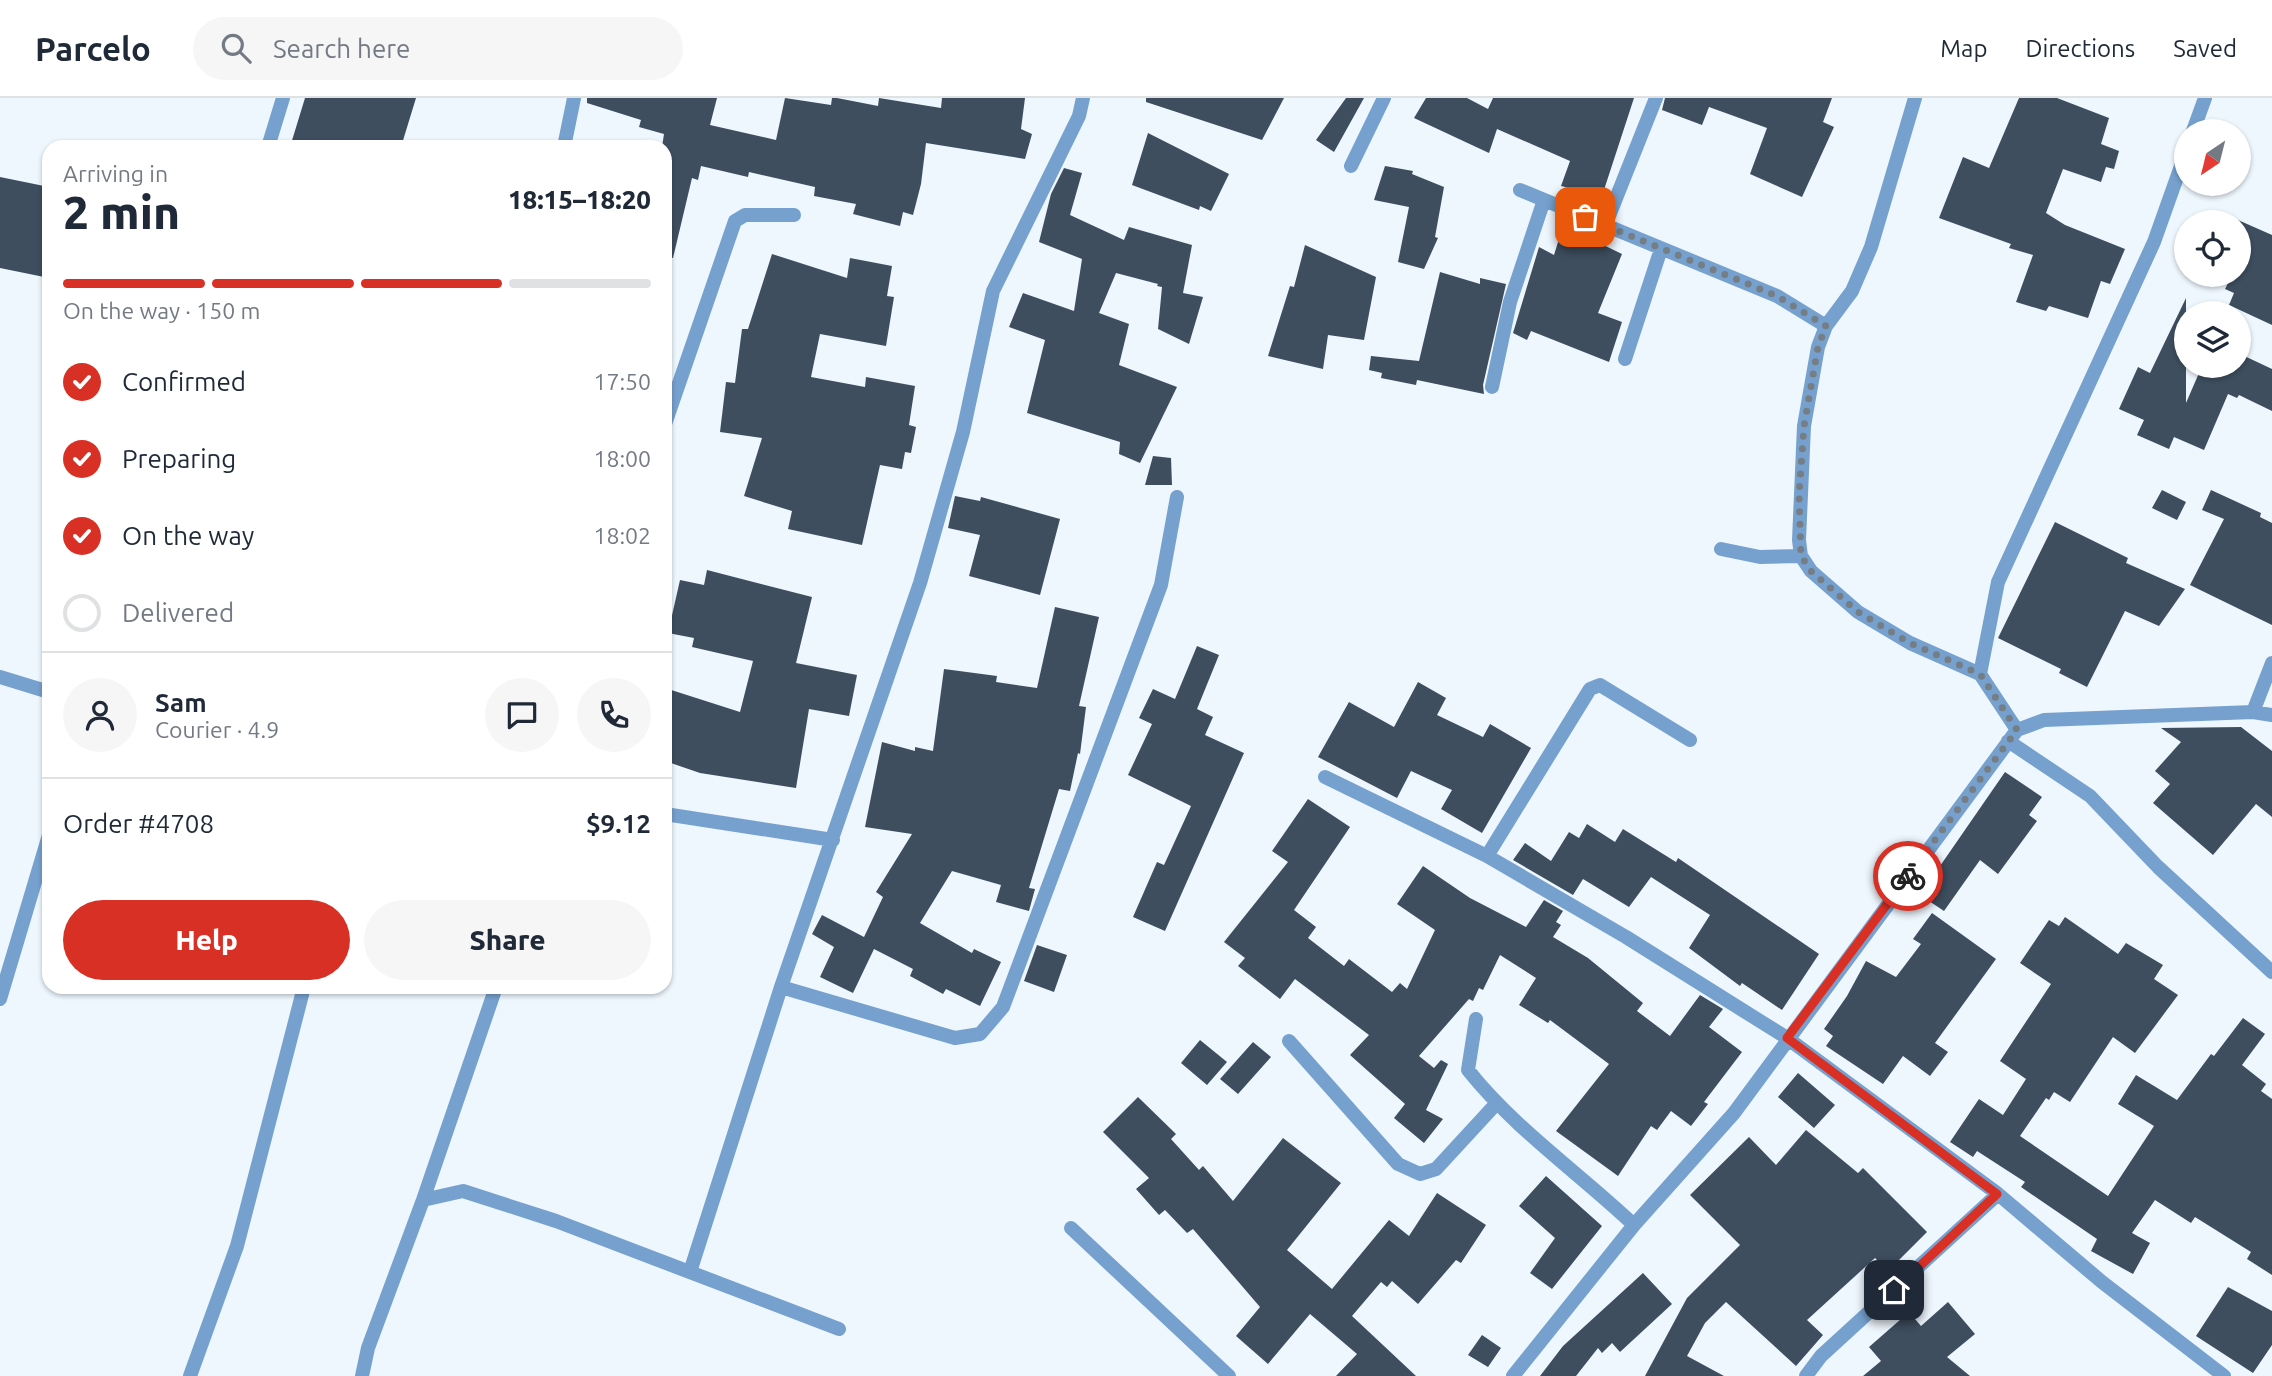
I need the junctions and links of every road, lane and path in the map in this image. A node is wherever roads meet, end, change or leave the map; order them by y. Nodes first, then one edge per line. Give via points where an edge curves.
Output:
1 (283, 98) edge
2 (574, 98) edge
3 (1083, 98) edge
4 (1384, 98) edge
5 (1656, 98) edge
6 (1915, 98) edge
7 (2205, 98) edge
8 (2197, 119) edge
9 (270, 140) edge
10 (565, 140) edge
11 (1352, 166) dead end
12 (2174, 186) edge
13 (1520, 190) dead end
14 (1544, 200) junction
15 (794, 215) dead end
16 (1605, 226) junction
17 (1661, 249) junction
18 (1826, 326) junction
19 (1625, 359) dead end
20 (1492, 387) dead end
21 (672, 404) edge
22 (1177, 497) dead end
23 (1721, 549) dead end
24 (1801, 556) junction
25 (2272, 663) edge
26 (1980, 674) junction
27 (0, 677) edge
28 (42, 690) edge
29 (2253, 712) junction
30 (2272, 715) edge
31 (2012, 735) junction
32 (1690, 740) dead end
33 (1325, 777) dead end
34 (672, 815) edge
35 (832, 840) junction
36 (1487, 856) junction
37 (42, 858) edge
38 (2272, 972) edge
39 (781, 987) junction
40 (302, 994) edge
41 (494, 994) edge
42 (0, 999) edge
43 (1476, 1019) dead end
44 (1787, 1038) junction
45 (1289, 1041) dead end
46 (1495, 1105) junction
47 (1997, 1194) junction
48 (423, 1200) junction
49 (1634, 1225) junction
50 (1071, 1228) dead end
51 (690, 1272) junction
52 (839, 1329) dead end
53 (190, 1376) edge
54 (362, 1376) edge
55 (1229, 1376) edge
56 (1513, 1376) edge
57 (1805, 1376) edge
58 (2224, 1376) edge

1 - 9 street
2 - 10 street
3 - 35 street via 1079,116 993,291 963,432 920,583
4 - 11 street
5 - 16 street
6 - 18 street via 1871,247 1852,291
7 - 8 street
12 - 26 street via 2154,242 1998,582
13 - 14 street
14 - 16 street
14 - 20 street via 1510,302
15 - 21 street via 745,215 735,221
16 - 17 street
17 - 18 street via 1777,296
17 - 19 street
18 - 24 street via 1804,426
22 - 39 street via 1161,584 1003,1007 980,1034 955,1038
23 - 24 street via 1760,557
24 - 26 street via 1811,571 1858,612 1910,643
25 - 29 street
26 - 31 street
27 - 28 street
29 - 30 street
29 - 31 street via 2044,720
31 - 38 street via 2090,796 2158,867
31 - 44 street
32 - 36 street via 1600,685 1590,688
33 - 36 street
34 - 35 street
35 - 39 street
36 - 44 street
37 - 42 street
39 - 51 street
40 - 53 street via 237,1246
41 - 48 street
43 - 46 street via 1468,1070
44 - 47 street
44 - 49 street via 1734,1113
45 - 46 street via 1398,1164 1420,1174 1436,1170
46 - 49 street
47 - 57 street via 1821,1356
47 - 58 street
48 - 51 street via 463,1191
48 - 54 street via 368,1348
49 - 56 street
50 - 55 street
51 - 52 street

